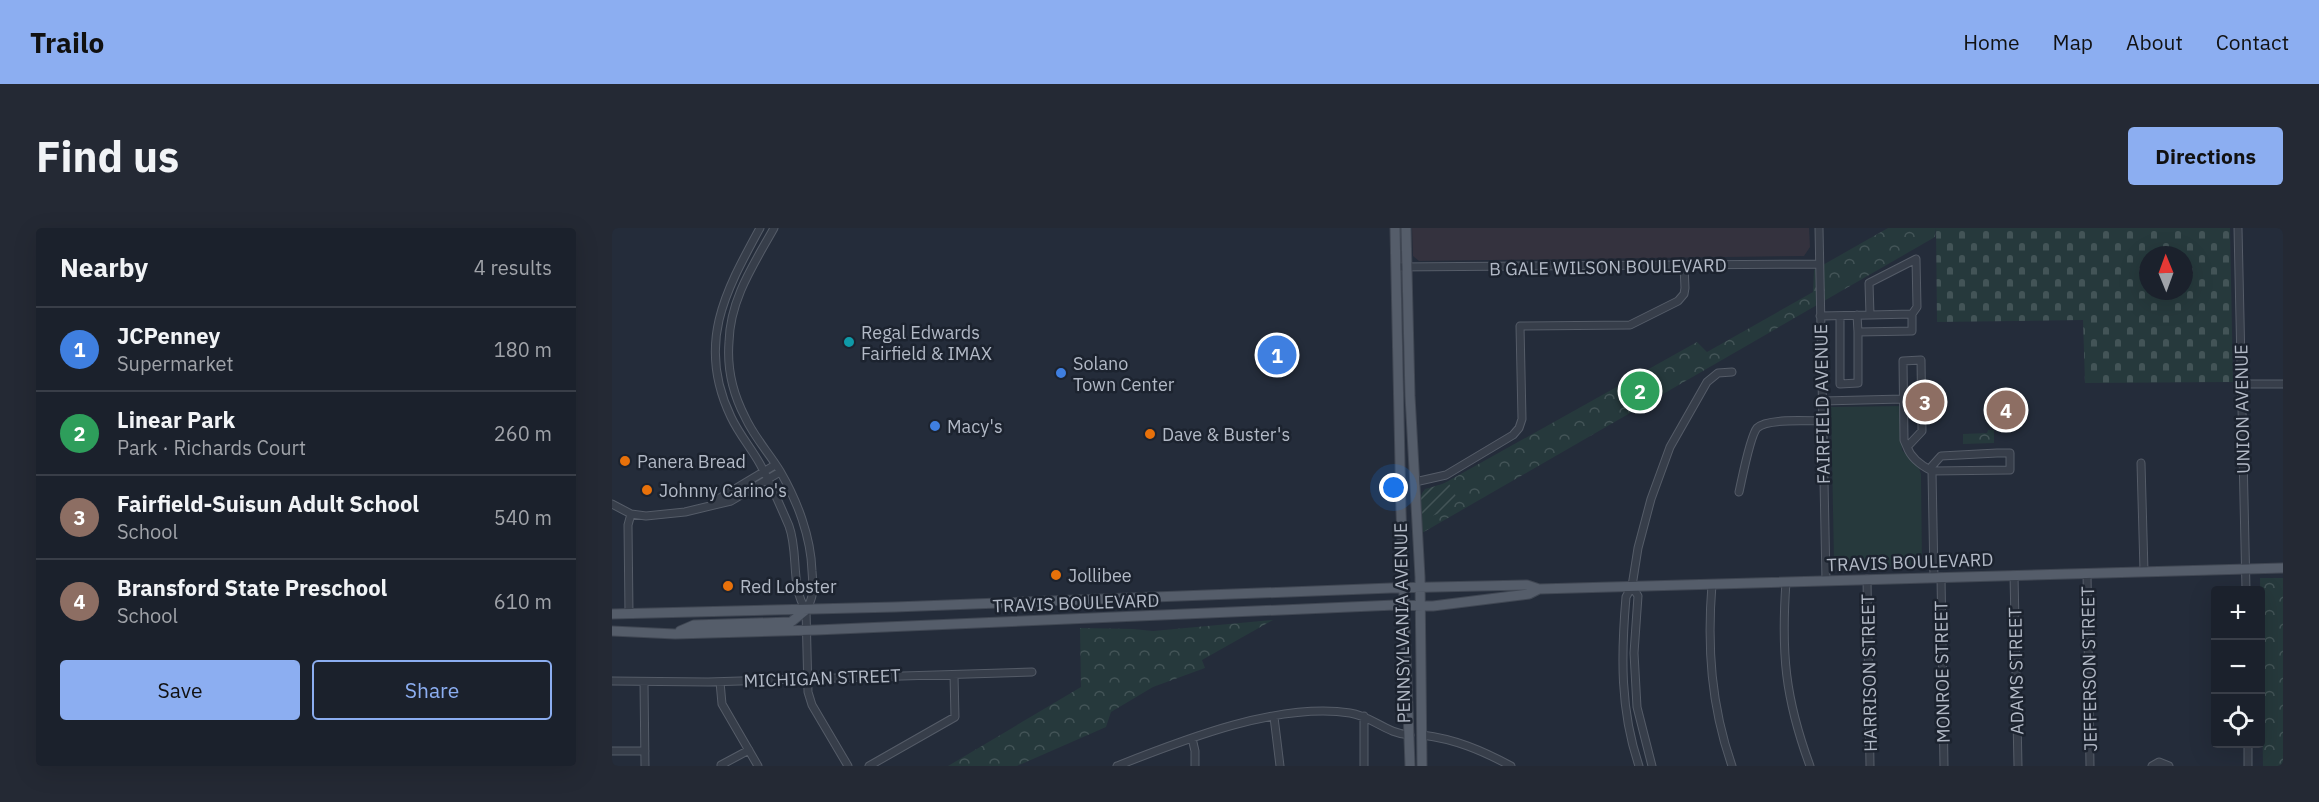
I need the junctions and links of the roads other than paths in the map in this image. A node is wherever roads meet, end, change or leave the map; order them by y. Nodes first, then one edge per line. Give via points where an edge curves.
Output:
1 (760, 228) edge
2 (774, 228) edge
3 (1395, 228) edge
4 (1406, 228) edge
5 (1819, 228) edge
6 (2238, 228) edge
7 (1819, 264) junction
8 (1684, 266) junction
9 (1396, 267) junction
10 (1407, 268) junction
11 (1912, 314) junction
12 (1857, 315) junction
13 (1869, 315) junction
14 (1820, 316) junction
15 (1840, 316) junction
16 (1857, 332) junction
17 (1732, 372) dead end
18 (2242, 384) junction
19 (2283, 384) edge
20 (1903, 399) junction
21 (1822, 401) junction
22 (1822, 421) junction
23 (1907, 447) junction
24 (2141, 463) dead end
25 (776, 465) junction
26 (1932, 471) junction
27 (764, 472) junction
28 (780, 472) junction
29 (768, 479) junction
30 (1414, 482) junction
31 (1739, 492) dead end
32 (612, 504) edge
33 (710, 505) junction
34 (631, 514) junction
35 (2245, 568) junction
36 (2283, 568) edge
37 (2144, 571) junction
38 (2087, 573) junction
39 (2014, 575) junction
40 (1937, 577) junction
41 (1867, 579) junction
42 (1826, 580) junction
43 (1786, 582) junction
44 (1712, 584) junction
45 (1632, 586) junction
46 (2246, 586) edge
47 (1420, 587) junction
48 (1404, 588) junction
49 (1539, 589) junction
50 (1405, 605) junction
51 (1420, 606) junction
52 (806, 610) junction
53 (612, 614) edge
54 (629, 614) junction
55 (806, 630) junction
56 (612, 632) edge
57 (675, 634) junction
58 (1032, 672) dead end
59 (954, 675) junction
60 (807, 678) junction
61 (612, 681) edge
62 (644, 682) junction
63 (720, 682) junction
64 (1364, 716) junction
65 (1274, 717) junction
66 (1410, 735) junction
67 (1422, 735) junction
68 (1192, 738) junction
69 (2248, 748) edge
70 (749, 750) junction
71 (612, 751) edge
72 (645, 751) junction
73 (721, 765) edge
74 (645, 766) edge
75 (758, 766) edge
76 (848, 766) edge
77 (869, 766) edge
78 (1117, 766) edge
79 (1196, 766) edge
80 (1280, 766) edge
81 (1364, 766) edge
82 (1410, 766) edge
83 (1422, 766) edge
84 (1511, 766) edge
85 (1639, 766) edge
86 (1652, 766) edge
87 (1732, 766) edge
88 (1810, 766) edge
89 (1870, 766) edge
90 (1944, 766) edge
91 (2018, 766) edge
92 (2090, 766) edge
93 (2152, 766) edge
94 (2169, 766) edge
95 (2248, 766) edge

1 - 27 street via 724,300 716,357 730,416
2 - 25 street via 735,306 729,354 733,387 741,410
3 - 9 main road, PENNSYLVANIA AVENUE
4 - 10 main road, PENNSYLVANIA AVENUE
5 - 7 street, FAIRFIELD AVENUE
6 - 18 street, UNION AVENUE
7 - 8 street, B GALE WILSON BOULEVARD
7 - 14 street, FAIRFIELD AVENUE
8 - 10 street, B GALE WILSON BOULEVARD
8 - 30 street via 1684,294 1678,301 1630,326 1520,326 1519,428 1446,475
9 - 10 street, B GALE WILSON BOULEVARD
9 - 48 main road, PENNSYLVANIA AVENUE
10 - 30 main road, PENNSYLVANIA AVENUE
11 - 13 street
11 - 13 street via 1917,307 1916,259 1869,283
11 - 16 street via 1912,331
12 - 13 street
12 - 15 street
12 - 16 street
14 - 15 street
14 - 21 street, FAIRFIELD AVENUE
15 - 16 street via 1840,384 1858,383
17 - 45 street via 1718,373 1707,382 1670,447 1648,509
18 - 19 street
18 - 35 street, UNION AVENUE
20 - 21 street
20 - 23 street
20 - 23 street via 1903,361 1921,360 1922,431
21 - 22 street, FAIRFIELD AVENUE
22 - 31 street via 1778,422 1757,428
22 - 42 street, FAIRFIELD AVENUE
23 - 26 street via 1911,455
24 - 37 street
25 - 27 street
25 - 28 street
26 - 26 street via 2010,470 2010,453 1941,456
26 - 40 street, MONROE STREET
27 - 29 street
27 - 33 street
28 - 29 street
28 - 52 street via 792,494 812,553 813,599
29 - 33 street via 731,501
29 - 52 street via 790,531 796,553 799,599
30 - 47 main road, PENNSYLVANIA AVENUE
32 - 34 street
33 - 34 street via 667,515
34 - 54 street
35 - 36 main road, TRAVIS BOULEVARD
35 - 37 main road, TRAVIS BOULEVARD
35 - 46 street, UNION AVENUE
37 - 38 main road, TRAVIS BOULEVARD
38 - 39 main road, TRAVIS BOULEVARD
38 - 92 street, JEFFERSON STREET
39 - 40 main road, TRAVIS BOULEVARD
39 - 91 street, ADAMS STREET
40 - 41 main road, TRAVIS BOULEVARD
40 - 90 street, MONROE STREET
41 - 42 main road, TRAVIS BOULEVARD
41 - 89 street, HARRISON STREET
42 - 43 main road, TRAVIS BOULEVARD
43 - 44 main road, TRAVIS BOULEVARD
43 - 88 street via 1786,676 1797,731
44 - 45 main road, TRAVIS BOULEVARD
44 - 87 street via 1709,623 1713,690
45 - 49 main road, TRAVIS BOULEVARD
45 - 85 street via 1626,597 1622,678 1630,736
45 - 86 street via 1638,596 1634,653 1637,707
47 - 48 main road, TRAVIS BOULEVARD
47 - 49 main road, TRAVIS BOULEVARD via 1527,585
47 - 51 main road, PENNSYLVANIA AVENUE
48 - 50 main road, PENNSYLVANIA AVENUE
48 - 52 main road, TRAVIS BOULEVARD
49 - 51 main road, TRAVIS BOULEVARD via 1529,594
50 - 51 main road, TRAVIS BOULEVARD
50 - 55 main road, TRAVIS BOULEVARD
50 - 66 main road, PENNSYLVANIA AVENUE
51 - 67 main road, PENNSYLVANIA AVENUE
52 - 54 main road, TRAVIS BOULEVARD
52 - 55 street
52 - 57 main road via 792,622 694,625
53 - 54 main road, TRAVIS BOULEVARD
55 - 57 main road, TRAVIS BOULEVARD
55 - 60 street
56 - 57 main road, TRAVIS BOULEVARD
58 - 59 street, MICHIGAN STREET
59 - 60 street, MICHIGAN STREET
59 - 77 street via 955,717
60 - 63 street, MICHIGAN STREET
60 - 76 street via 812,705
61 - 62 street, MICHIGAN STREET
62 - 63 street, MICHIGAN STREET
62 - 72 street
63 - 70 street via 722,704
64 - 65 street via 1329,712
64 - 66 street via 1396,734
64 - 81 street
65 - 68 street
65 - 80 street
66 - 82 main road, PENNSYLVANIA AVENUE
67 - 83 main road, PENNSYLVANIA AVENUE
67 - 84 street via 1477,748
68 - 78 street
68 - 79 street
69 - 95 street
70 - 73 street
70 - 75 street
71 - 72 street
72 - 74 street
93 - 94 street via 2159,762

